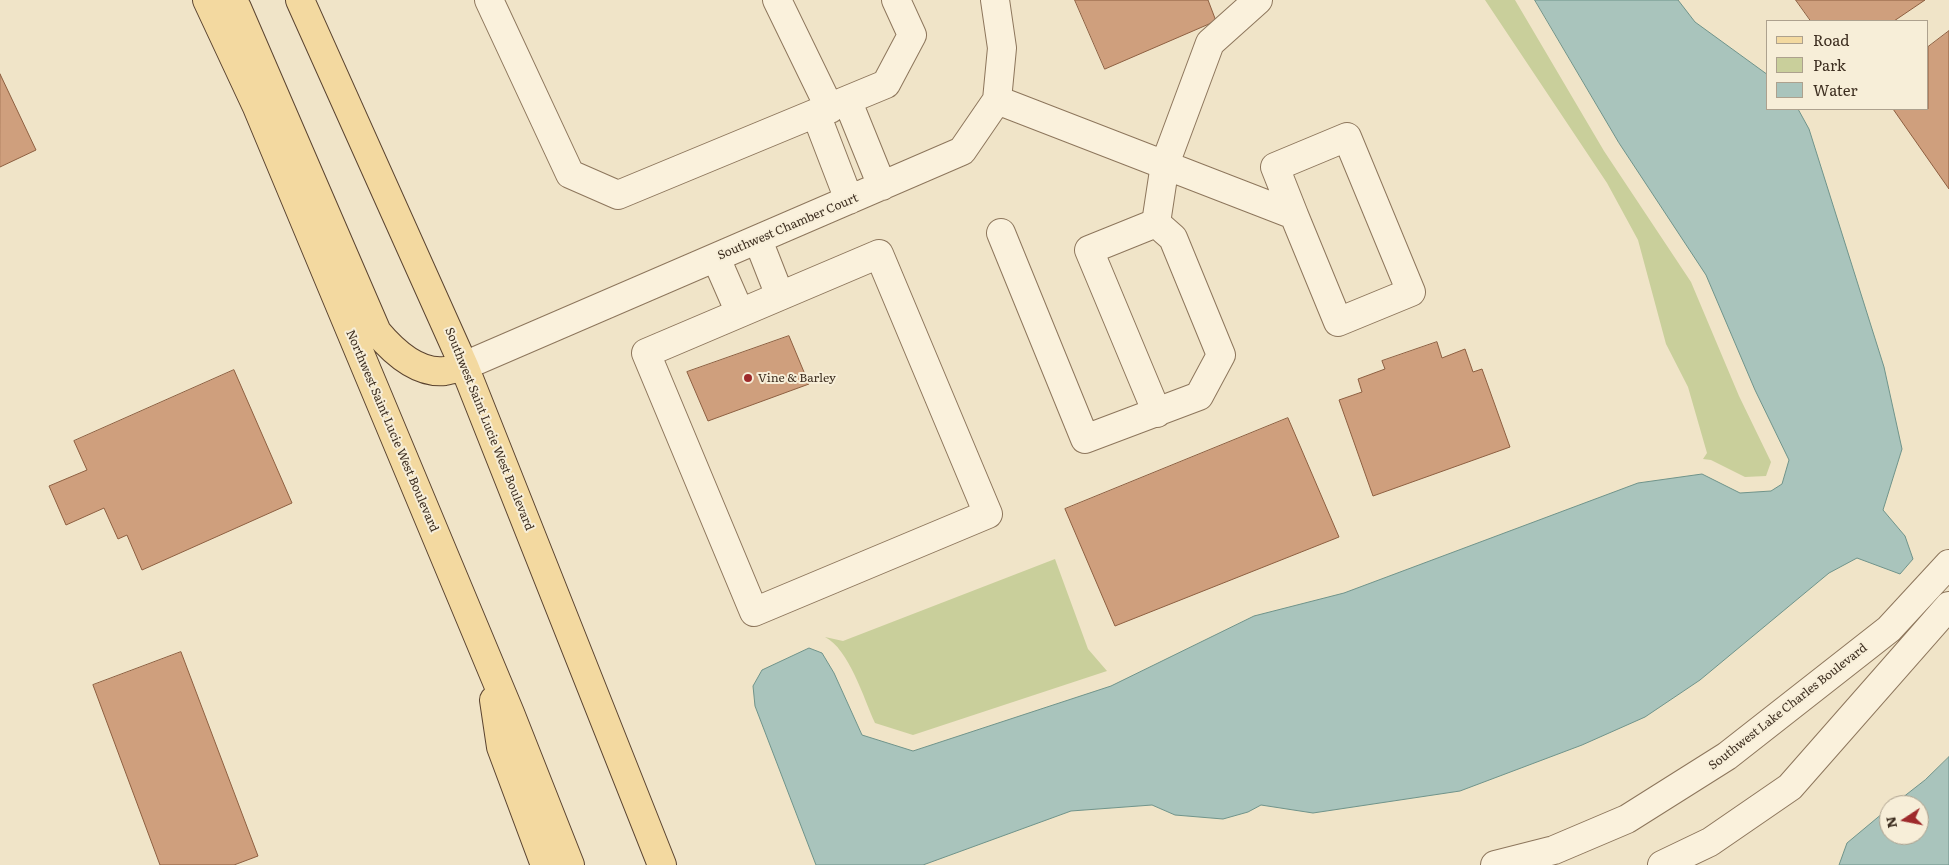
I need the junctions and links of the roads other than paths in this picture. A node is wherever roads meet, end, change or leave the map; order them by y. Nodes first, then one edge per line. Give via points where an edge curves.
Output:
1 (207, 0) edge
2 (231, 0) edge
3 (300, 0) edge
4 (489, 0) edge
5 (777, 0) edge
6 (896, 0) edge
7 (995, 0) edge
8 (1258, 0) edge
9 (998, 100) junction
10 (831, 108) junction
11 (1165, 164) junction
12 (882, 186) junction
13 (850, 200) junction
14 (1294, 215) junction
15 (1156, 223) junction
16 (1001, 233) dead end
17 (758, 240) junction
18 (716, 258) junction
19 (780, 296) junction
20 (740, 313) junction
21 (464, 366) junction
22 (1157, 413) junction
23 (1949, 564) edge
24 (1949, 606) edge
25 (489, 662) junction
26 (545, 865) edge
27 (570, 865) edge
28 (662, 865) edge
29 (1495, 865) edge
30 (1662, 865) edge

1 - 25 main road, Northwest Saint Lucie West Boulevard via 257,107
2 - 21 main road via 377,332 403,358 422,367 444,371
3 - 21 main road, Southwest Saint Lucie West Boulevard
4 - 10 street via 570,174 618,195
5 - 10 street
6 - 10 street via 912,35 886,84
7 - 9 street via 1002,48
8 - 11 street via 1210,43
9 - 11 street
9 - 12 street, Southwest Chamber Court via 962,151
10 - 12 street
10 - 13 street
11 - 14 street
11 - 15 street
12 - 13 street, Southwest Chamber Court
13 - 17 street, Southwest Chamber Court
14 - 14 street via 1338,322 1411,292 1347,138 1275,167
15 - 22 street via 1173,238 1221,355 1200,396
15 - 22 street via 1089,250
16 - 22 street via 1085,439
17 - 18 street, Southwest Chamber Court
17 - 19 street
18 - 20 street
18 - 21 street, Southwest Chamber Court
19 - 20 street
19 - 20 street via 879,254 988,514 754,612 646,353
21 - 28 main road, Southwest Saint Lucie West Boulevard
23 - 29 street, Southwest Lake Charles Boulevard via 1889,629 1727,756 1627,819 1554,850
24 - 30 street via 1790,787 1710,842
25 - 26 main road via 501,747
25 - 27 main road, Northwest Saint Lucie West Boulevard

